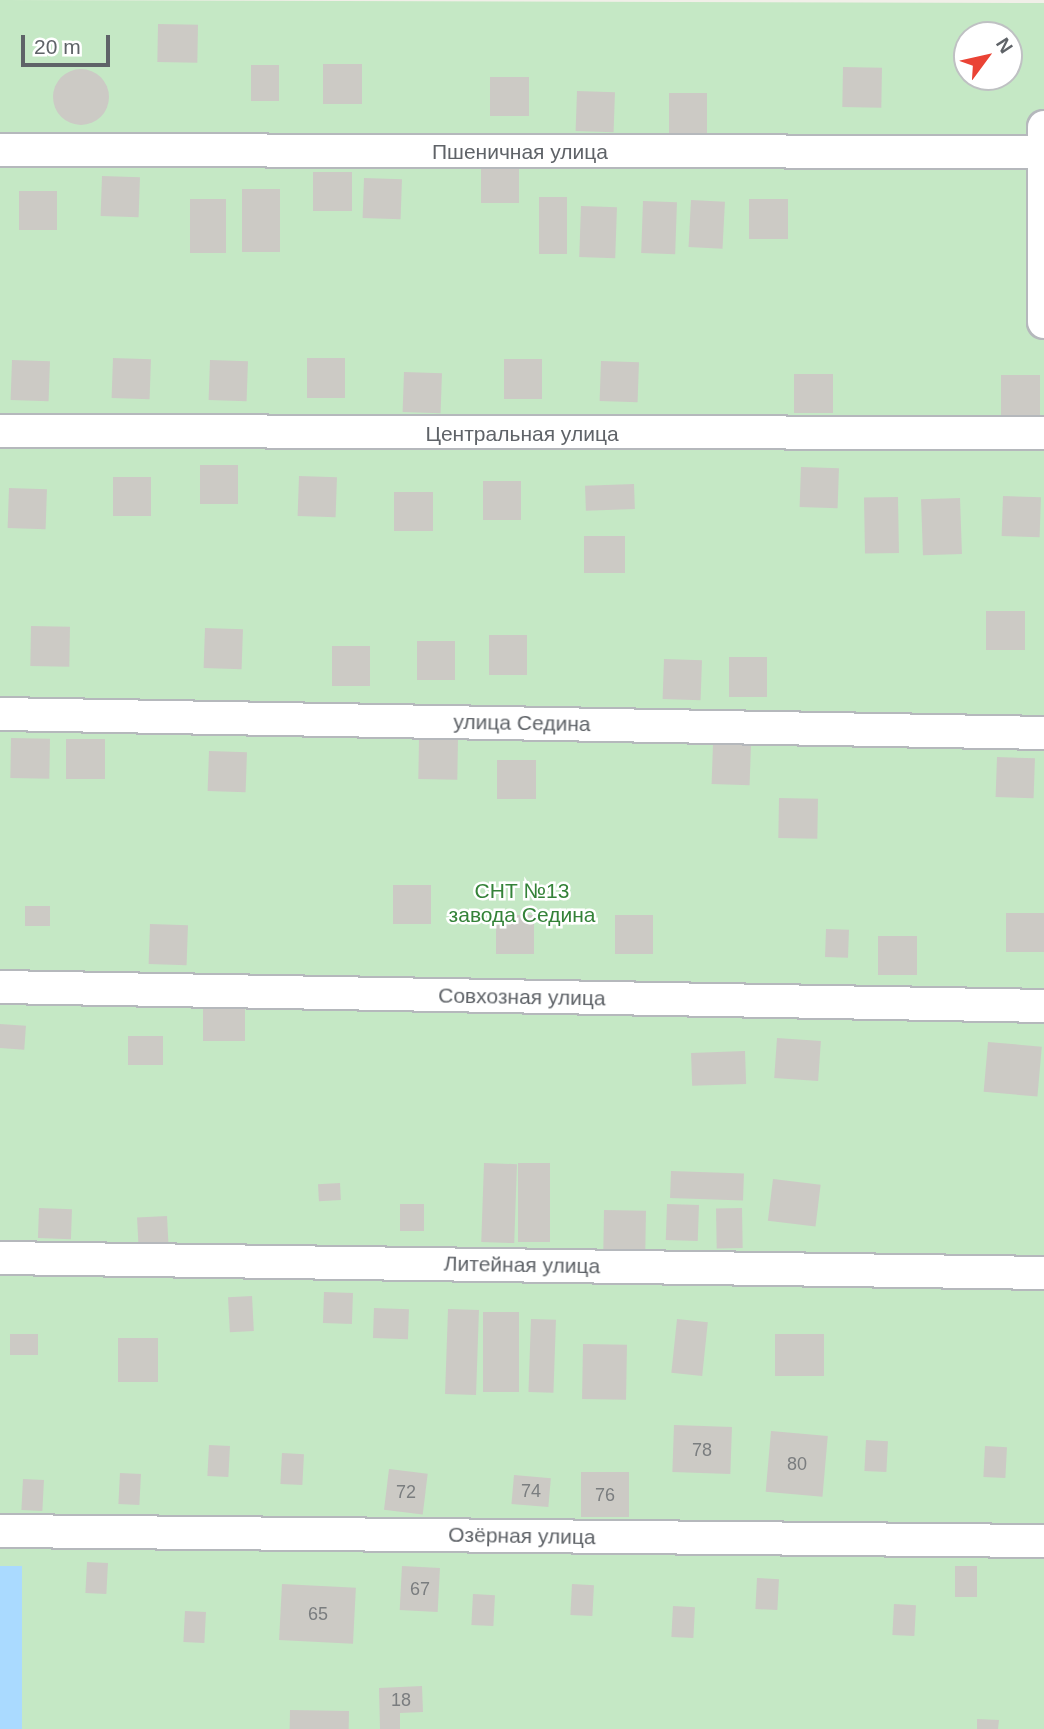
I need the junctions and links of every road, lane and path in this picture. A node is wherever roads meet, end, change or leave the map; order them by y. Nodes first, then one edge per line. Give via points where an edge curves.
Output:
1 (1042, 139) edge
2 (0, 150) edge
3 (1044, 322) edge
4 (0, 431) edge
5 (1044, 433) edge
6 (0, 714) edge
7 (1044, 733) edge
8 (0, 986) edge
9 (1044, 1006) edge
10 (0, 1258) edge
11 (1044, 1273) edge
12 (0, 1531) edge
13 (1044, 1541) edge

1 - 2 street, Пшеничная улица
1 - 3 street
4 - 5 street, Центральная улица
6 - 7 street, улица Седина
8 - 9 street, Совхозная улица
10 - 11 street, Литейная улица
12 - 13 street, Озёрная улица

